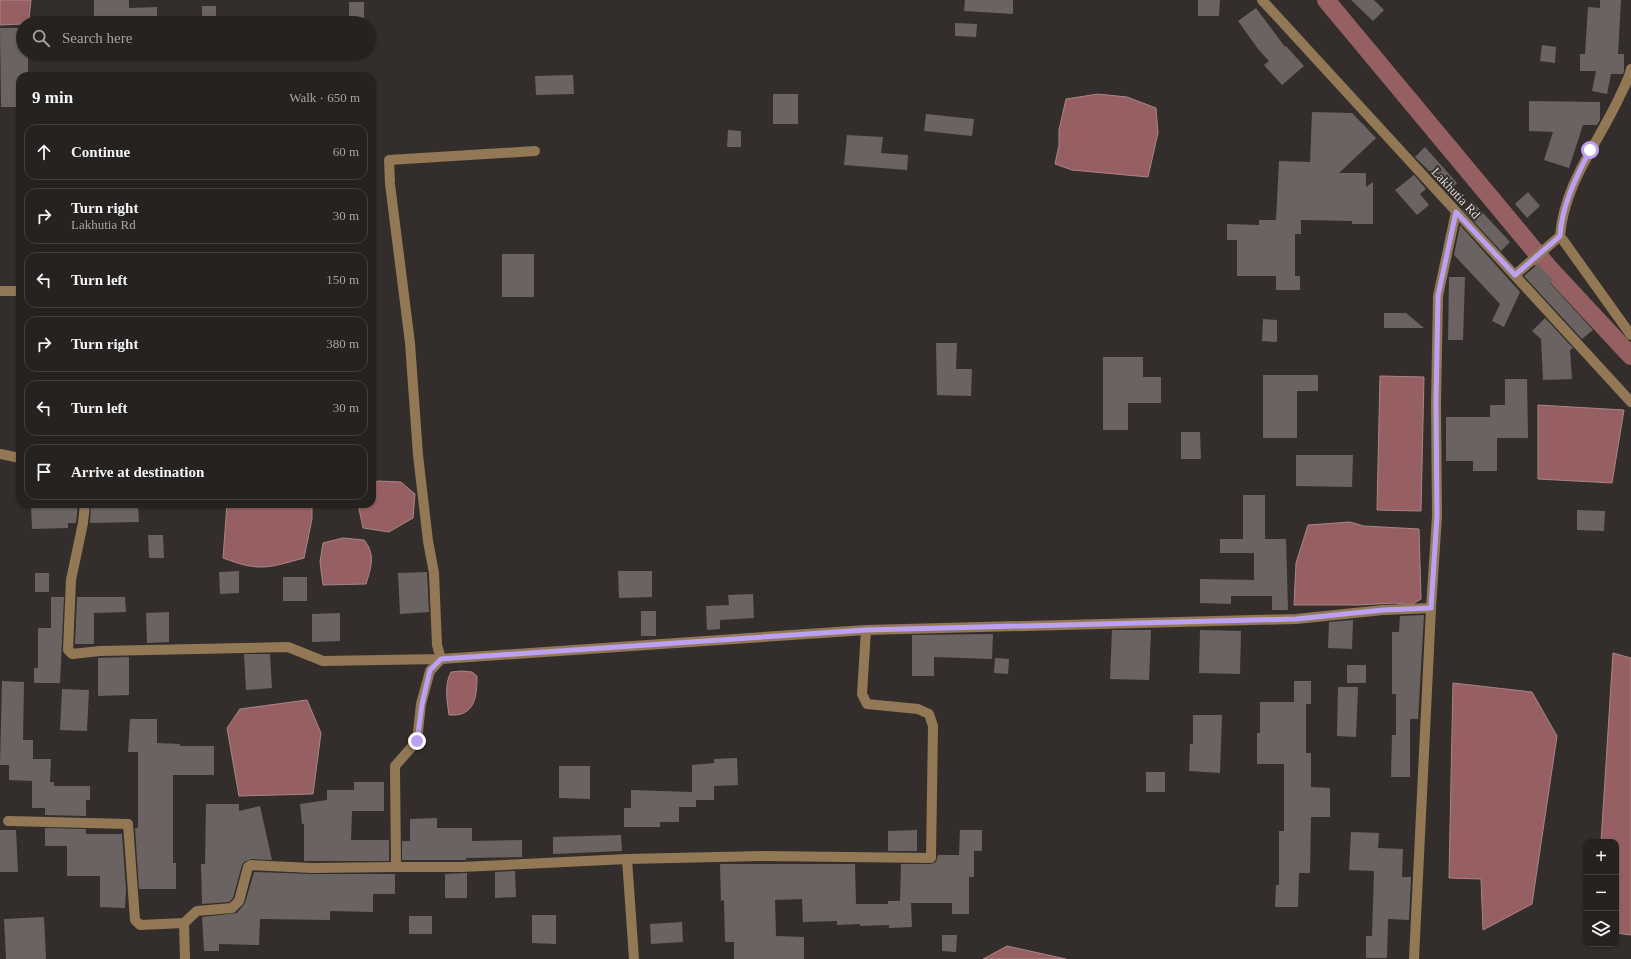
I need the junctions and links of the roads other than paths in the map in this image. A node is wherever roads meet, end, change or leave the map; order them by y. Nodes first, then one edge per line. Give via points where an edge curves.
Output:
1 (1262, 0) edge
2 (1631, 69) edge
3 (534, 151) dead end
4 (1456, 212) junction
5 (1556, 239) junction
6 (1515, 275) junction
7 (0, 291) edge
8 (16, 291) edge
9 (1631, 336) edge
10 (1631, 402) edge
11 (0, 454) edge
12 (16, 457) edge
13 (85, 508) edge
14 (1431, 608) junction
15 (866, 630) junction
16 (441, 659) junction
17 (8, 821) dead end
18 (627, 859) junction
19 (396, 867) junction
20 (184, 923) junction
21 (185, 959) edge
22 (634, 959) edge
23 (1414, 959) edge

1 - 4 street, Lakhutia Rd
2 - 5 street via 1609,119 1590,150 1567,197
3 - 16 street via 389,160 410,343 418,455 434,573 437,644
4 - 6 street, Lakhutia Rd
4 - 14 street via 1438,296 1437,516
5 - 6 street
5 - 9 street
6 - 10 street, Lakhutia Rd
7 - 8 street
11 - 12 street
13 - 16 street via 71,580 68,650 72,654 100,651 288,648 323,661
14 - 15 street via 1296,619
14 - 23 street
15 - 16 street
15 - 18 street via 862,694 867,704 918,709 929,714 933,726 931,858 763,856
16 - 19 street via 430,670 417,741 395,766
17 - 20 street via 128,824 135,920 140,925
18 - 19 street via 460,867
18 - 22 street
19 - 20 street via 312,868 251,865 248,867 237,905 232,908 197,911
20 - 21 street

